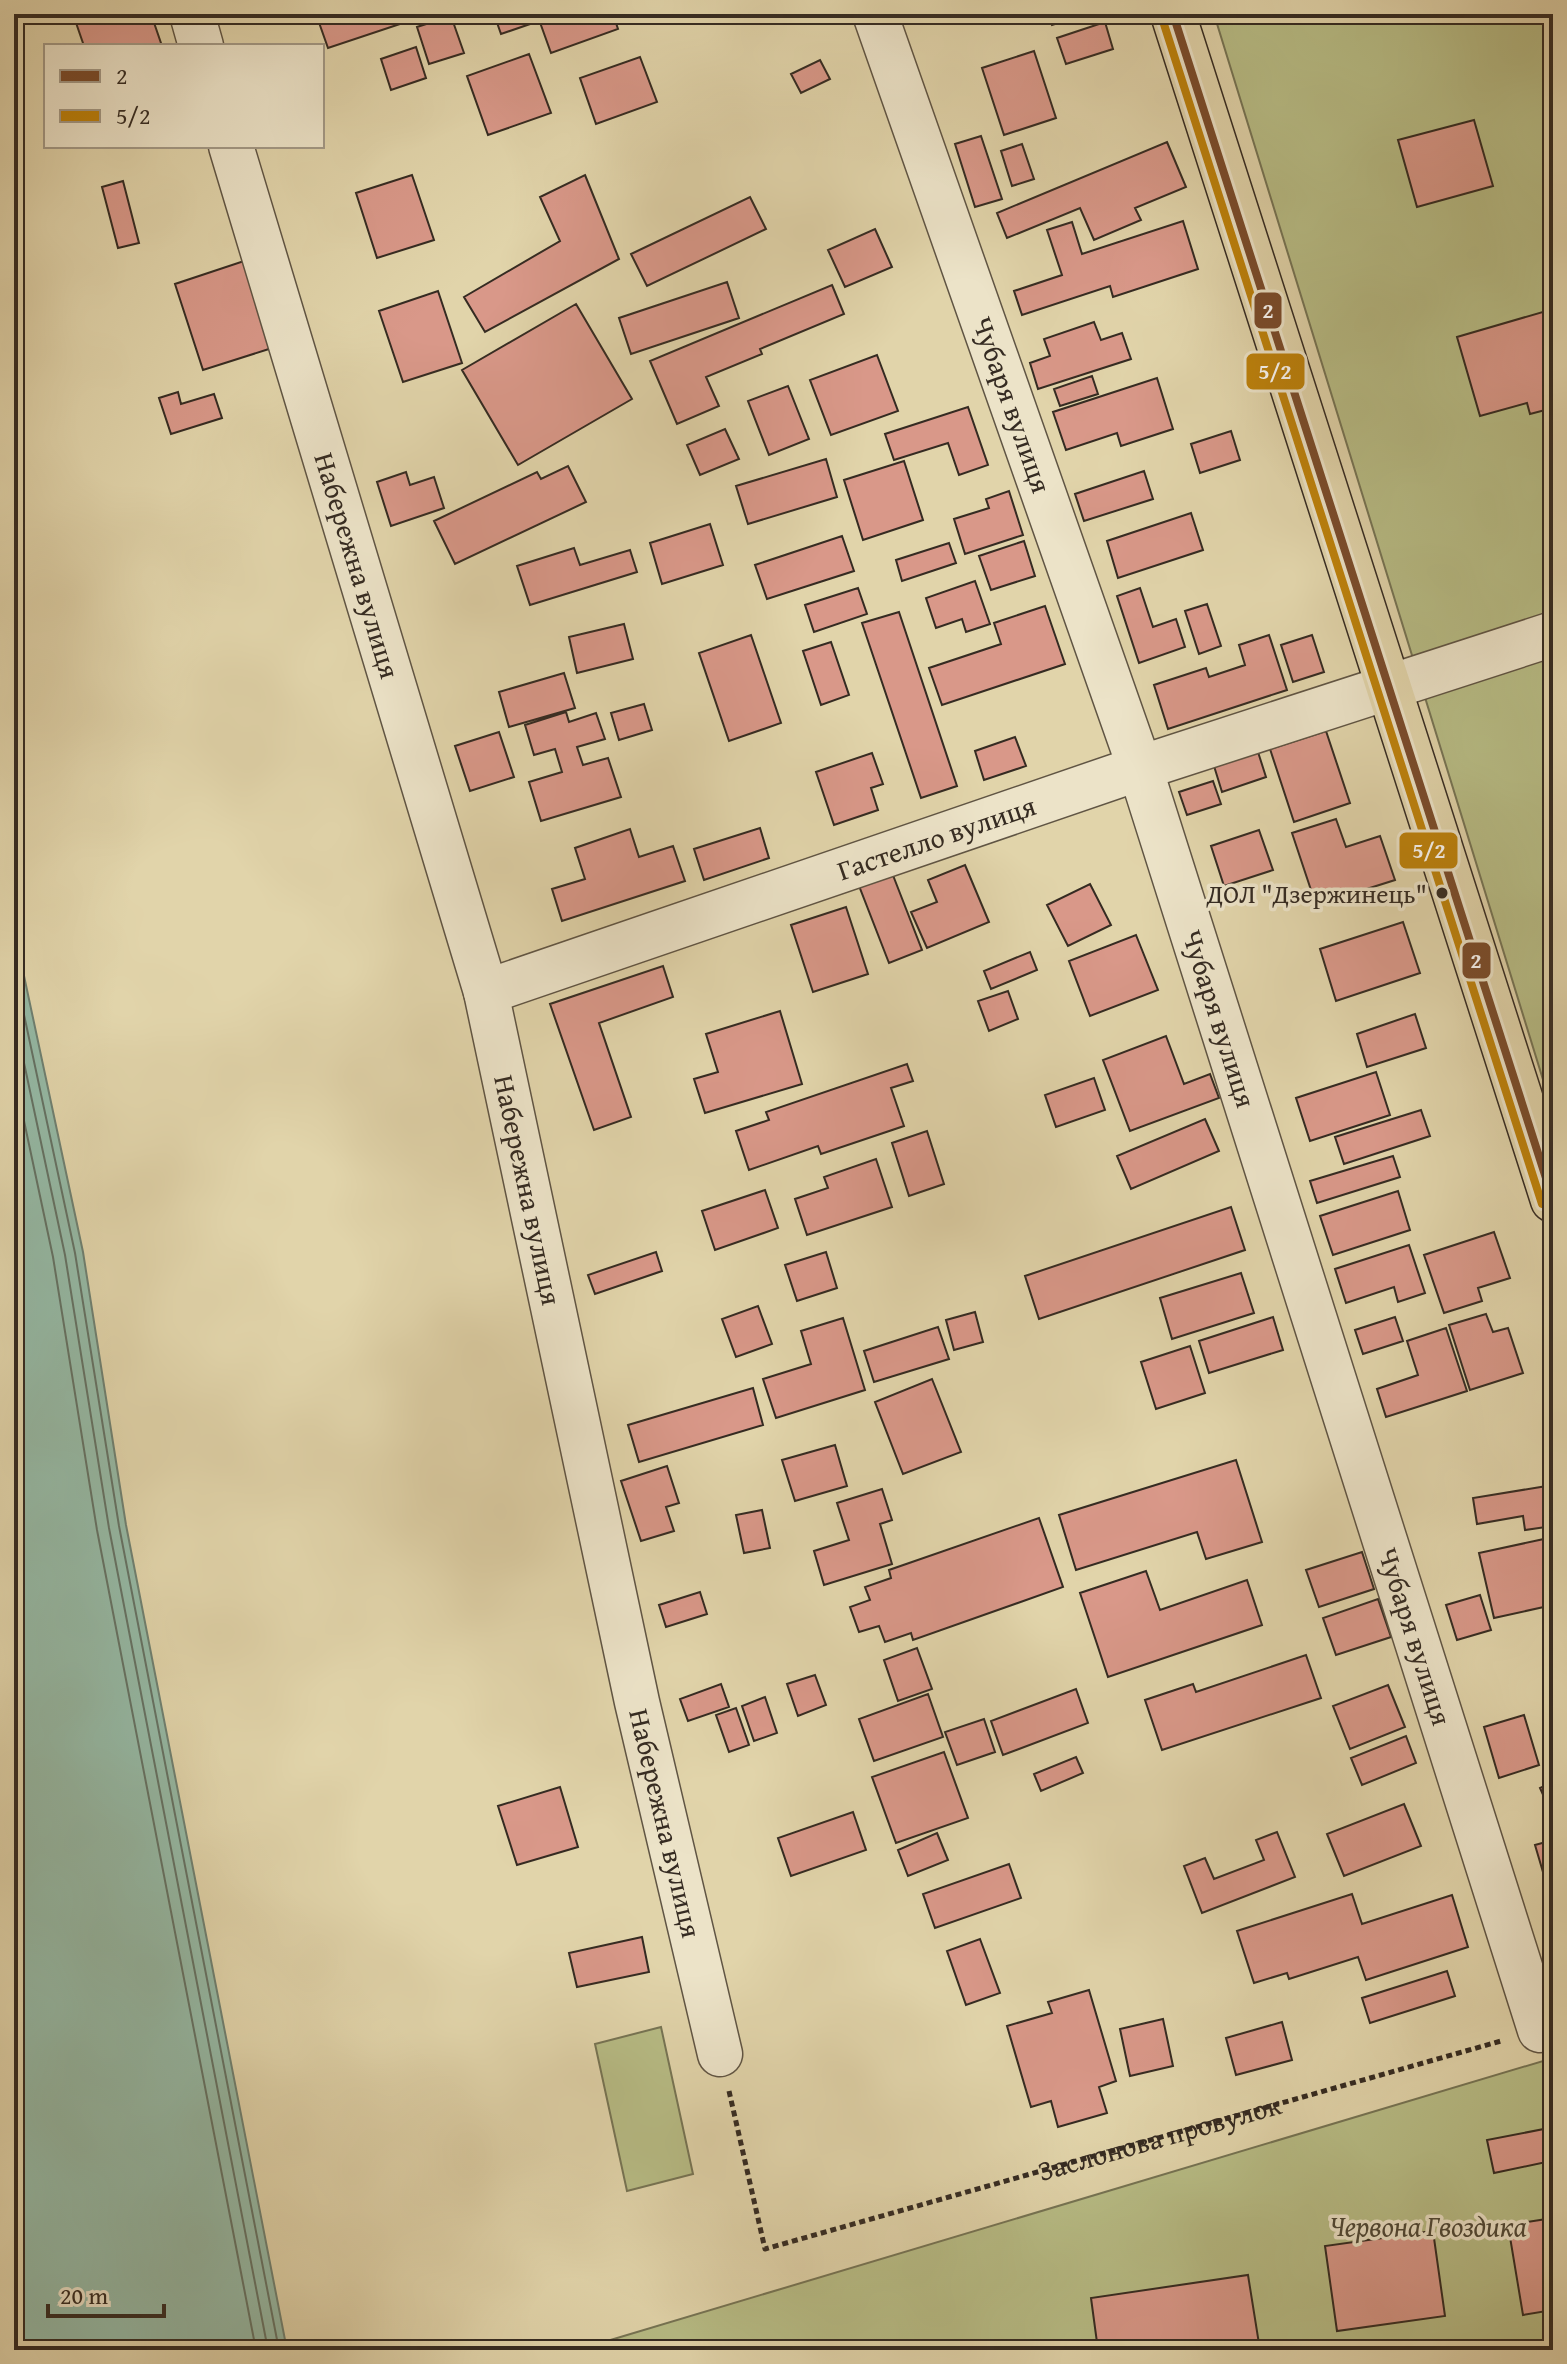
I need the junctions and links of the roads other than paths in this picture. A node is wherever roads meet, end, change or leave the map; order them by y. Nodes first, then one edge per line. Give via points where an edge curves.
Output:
1 (192, 14) edge
2 (875, 14) edge
3 (1173, 14) edge
4 (200, 44) edge
5 (232, 148) edge
6 (1553, 634) edge
7 (1389, 687) junction
8 (1140, 768) junction
9 (486, 992) junction
10 (1553, 1200) edge
11 (1546, 2028) edge
12 (720, 2054) road end

1 - 4 street
2 - 8 street, Чубаря вулиця
3 - 7 main road
5 - 9 street, Набережна вулиця
6 - 7 street, Гастелло вулиця
7 - 8 street, Гастелло вулиця
7 - 10 main road
8 - 9 street, Гастелло вулиця
8 - 11 street, Чубаря вулиця
9 - 12 street, Набережна вулиця via 637,1702

